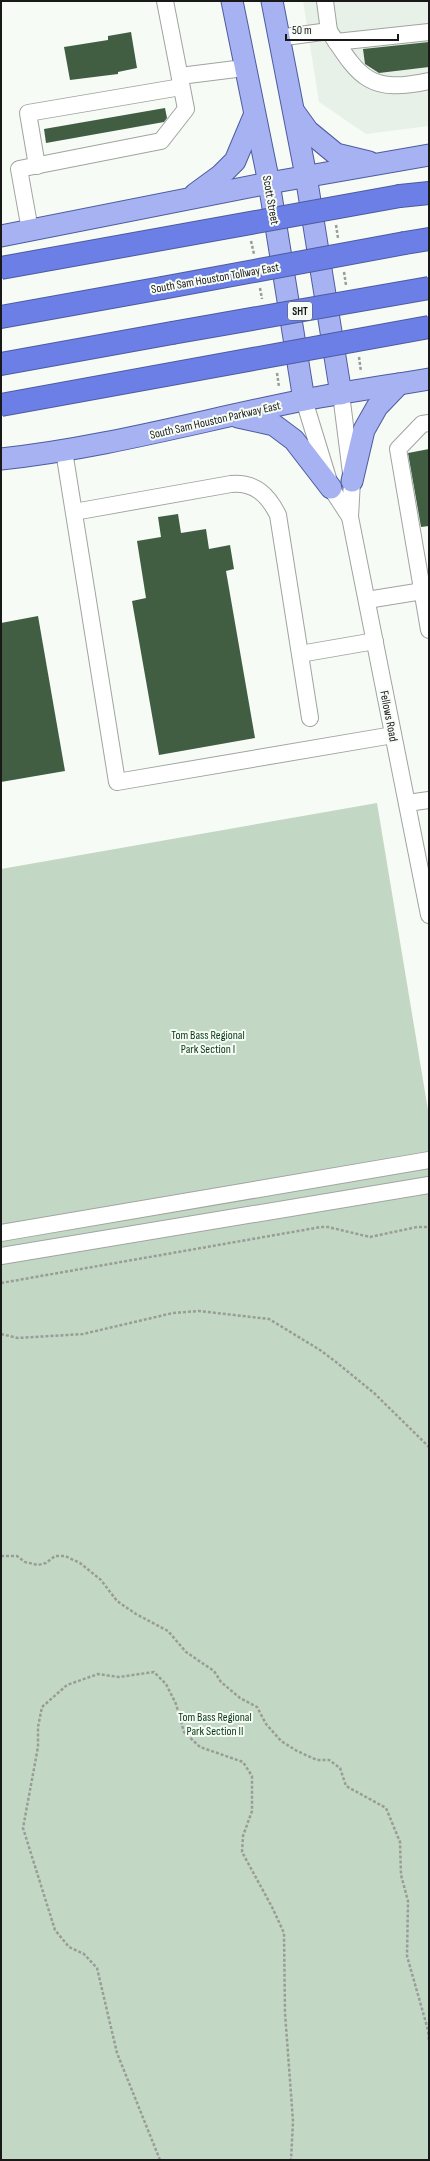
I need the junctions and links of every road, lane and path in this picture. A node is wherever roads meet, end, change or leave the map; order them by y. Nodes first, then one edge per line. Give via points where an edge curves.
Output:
1 (168, 1) edge
2 (232, 1) edge
3 (272, 1) edge
4 (325, 1) edge
5 (429, 32) edge
6 (332, 37) junction
7 (278, 38) junction
8 (244, 68) junction
9 (181, 82) junction
10 (429, 82) edge
11 (292, 109) junction
12 (254, 116) junction
13 (429, 155) edge
14 (375, 164) junction
15 (37, 166) junction
16 (306, 176) junction
17 (269, 183) junction
18 (429, 193) edge
19 (188, 199) junction
20 (336, 222) dead end
21 (30, 230) junction
22 (1, 236) edge
23 (251, 238) dead end
24 (429, 239) edge
25 (340, 246) dead end
26 (255, 261) dead end
27 (1, 268) edge
28 (344, 269) dead end
29 (260, 284) dead end
30 (162, 288) junction
31 (429, 288) edge
32 (348, 293) dead end
33 (262, 300) dead end
34 (1, 312) edge
35 (1, 317) edge
36 (429, 327) edge
37 (358, 356) dead end
38 (1, 364) edge
39 (276, 369) dead end
40 (362, 379) dead end
41 (429, 379) edge
42 (399, 384) junction
43 (280, 392) dead end
44 (341, 394) junction
45 (304, 400) junction
46 (1, 405) edge
47 (234, 416) junction
48 (429, 423) edge
49 (64, 451) junction
50 (1, 459) edge
51 (352, 481) junction
52 (331, 488) junction
53 (74, 512) junction
54 (350, 516) junction
55 (425, 590) edge
56 (367, 600) junction
57 (429, 630) edge
58 (375, 641) junction
59 (300, 654) junction
60 (310, 718) dead end
61 (393, 735) junction
62 (429, 800) edge
63 (407, 803) junction
64 (429, 915) edge
65 (429, 1160) edge
66 (429, 1185) edge
67 (166, 1205) junction
68 (170, 1228) junction
69 (429, 1228) edge
70 (1, 1233) edge
71 (1, 1256) edge
72 (1, 1283) edge
73 (1, 1334) edge
74 (429, 1447) edge
75 (1, 1556) edge
76 (429, 2041) edge
77 (160, 2160) edge
78 (291, 2160) edge

1 - 9 street
2 - 8 main road, Scott Street
3 - 7 main road
4 - 6 street
5 - 6 street
6 - 7 street
6 - 10 street via 361,76 375,84 390,86
7 - 11 main road
8 - 9 street
8 - 12 main road, Scott Street
9 - 15 street via 186,109 161,141
9 - 15 street via 28,113
11 - 14 main road via 308,130 336,154
11 - 16 main road
12 - 17 main road, Scott Street
12 - 19 main road via 235,161 222,175
13 - 14 main road
14 - 16 main road
15 - 21 street via 19,169
16 - 17 main road
16 - 44 main road
17 - 19 main road
17 - 45 main road, Scott Street
18 - 27 highway, bridge via 400,196
19 - 21 main road
20 - 25 path
21 - 22 main road
23 - 26 path
24 - 30 highway, South Sam Houston Tollway East, bridge
28 - 32 path
29 - 33 path
30 - 34 highway
30 - 35 highway, South Sam Houston Tollway East
31 - 38 highway, SHT, bridge
36 - 46 highway, bridge
37 - 40 path
39 - 43 path
41 - 42 main road, South Sam Houston Parkway East
42 - 44 main road, South Sam Houston Parkway East
42 - 51 main road via 377,407 364,430
44 - 45 main road, South Sam Houston Parkway East
44 - 51 street, Fellows Road
45 - 47 main road, South Sam Houston Parkway East
45 - 52 street, Fellows Road
47 - 49 main road, South Sam Houston Parkway East
47 - 52 main road via 274,425 294,440
48 - 55 street via 422,424 398,449
49 - 50 main road, South Sam Houston Parkway East
49 - 53 street
51 - 54 street, Fellows Road
52 - 54 street, Fellows Road
53 - 59 street via 231,484 241,483 263,492 278,515
53 - 61 street via 117,782
54 - 56 street, Fellows Road
55 - 56 street
55 - 57 street
56 - 58 street, Fellows Road
58 - 59 street
58 - 61 street, Fellows Road
59 - 60 street
61 - 63 street, Fellows Road
62 - 63 street
63 - 64 street, Fellows Road
65 - 67 street
66 - 68 street
67 - 68 street
67 - 70 street
68 - 71 street
69 - 72 path via 417,1227 370,1236 328,1226
73 - 74 path via 18,1338 83,1334 174,1313 199,1310 269,1319 336,1362 374,1393
75 - 76 path via 17,1556 25,1562 38,1565 55,1556 65,1556 80,1563 101,1580 117,1601 168,1631 186,1652 214,1671 221,1682 240,1698 257,1707 266,1724 281,1741 297,1752 329,1760 340,1768 346,1786 386,1808 400,1842 401,1875 408,1901 407,1956
77 - 78 path via 117,2053 97,1968 84,1954 68,1947 55,1930 23,1828 38,1747 42,1707 67,1685 98,1674 119,1676 154,1672 166,1684 176,1704 184,1732 200,1747 244,1762 252,1776 252,1811 243,1836 242,1852 284,1933 285,2013 293,2121

